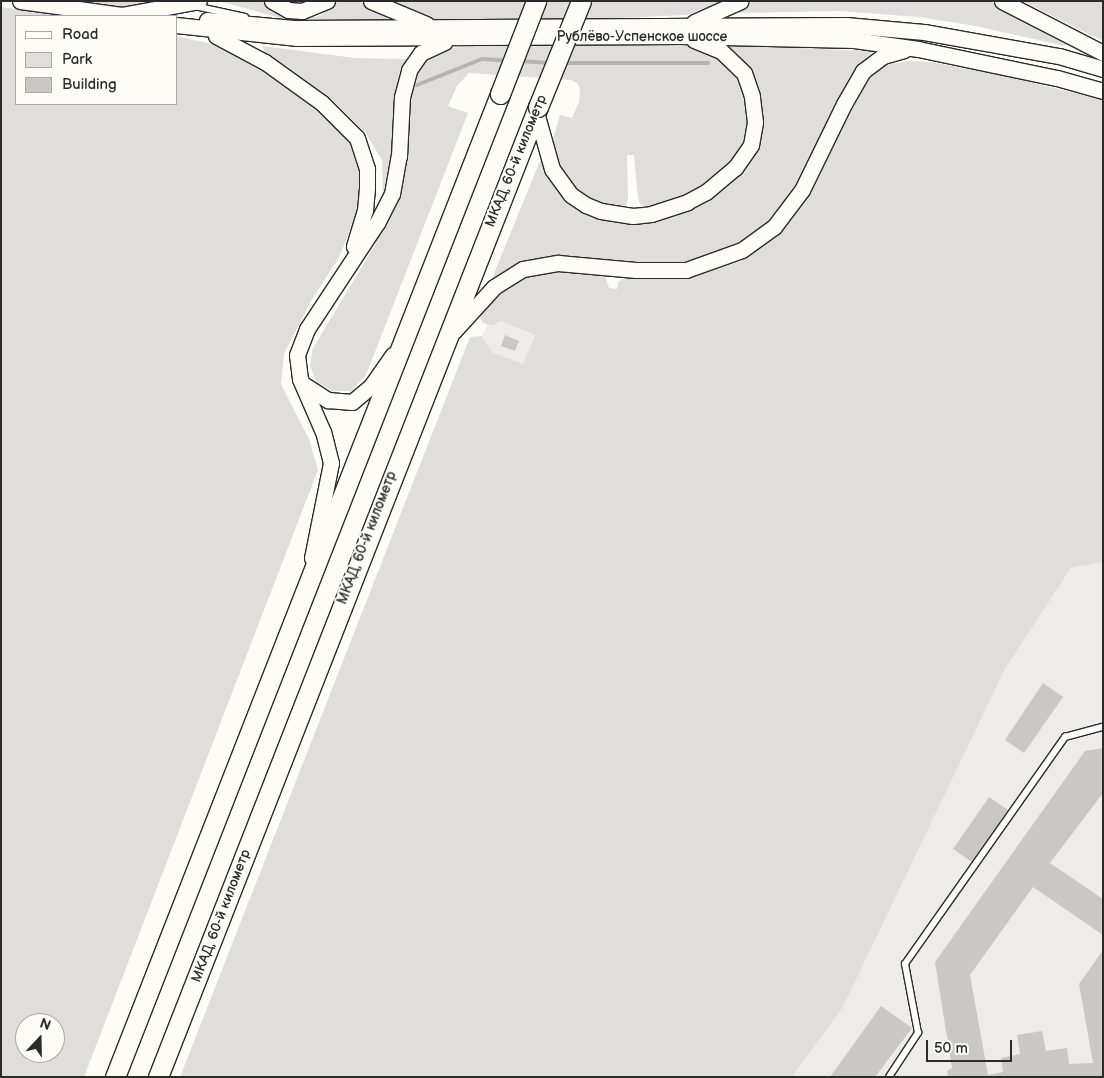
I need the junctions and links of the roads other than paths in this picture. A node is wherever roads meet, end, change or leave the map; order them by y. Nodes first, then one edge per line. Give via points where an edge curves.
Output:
1 (20, 1) edge
2 (168, 1) edge
3 (272, 1) edge
4 (327, 1) edge
5 (371, 1) edge
6 (536, 1) edge
7 (581, 1) edge
8 (741, 1) edge
9 (1002, 1) edge
10 (194, 3) edge
11 (118, 15) edge
12 (130, 15) edge
13 (179, 23) edge
14 (294, 28) junction
15 (437, 28) junction
16 (685, 30) junction
17 (453, 39) junction
18 (918, 49) junction
19 (1103, 53) edge
20 (1103, 70) edge
21 (1103, 91) edge
22 (537, 110) junction
23 (346, 268) junction
24 (402, 342) junction
25 (442, 346) junction
26 (300, 379) junction
27 (303, 595) junction
28 (1103, 727) edge
29 (115, 1077) edge
30 (158, 1077) edge
31 (889, 1077) edge

1 - 11 main road
2 - 10 lane
3 - 4 main road via 288,10 302,10
5 - 15 main road via 388,11
6 - 24 highway, bridge
7 - 22 highway, МКАД, 60-й километр, bridge
8 - 16 main road
9 - 19 main road
10 - 12 main road
10 - 14 lane
13 - 14 main road, Рублёво-Успенское шоссе
13 - 17 main road, Рублёво-Успенское шоссе via 297,38
13 - 23 main road via 215,35 265,62 322,103 357,138 367,169 368,188 366,210
14 - 15 main road, Рублёво-Успенское шоссе
15 - 16 main road, Рублёво-Успенское шоссе
16 - 17 main road, Рублёво-Успенское шоссе
16 - 18 main road, Рублёво-Успенское шоссе via 854,40
16 - 20 main road, Рублёво-Успенское шоссе via 846,25 924,32 1059,56
16 - 22 main road via 740,68 749,82 754,122 751,145 735,168 688,202 634,216 586,205 572,195 552,169
17 - 23 main road via 421,53 409,70 402,97 399,156 392,194 377,223
18 - 21 main road, Рублёво-Успенское шоссе via 1058,78
18 - 25 main road via 883,56 863,71 802,190 774,227 742,250 686,270 636,270 558,263 523,269 478,302
22 - 25 highway, МКАД, 60-й километр
23 - 26 main road via 300,344 296,367
24 - 26 main road via 372,386 352,402 328,400 307,388
24 - 27 highway
25 - 30 highway, МКАД, 60-й километр
26 - 27 main road via 323,432 331,463
27 - 29 highway
28 - 31 lane via 1065,737 905,964 918,1033

